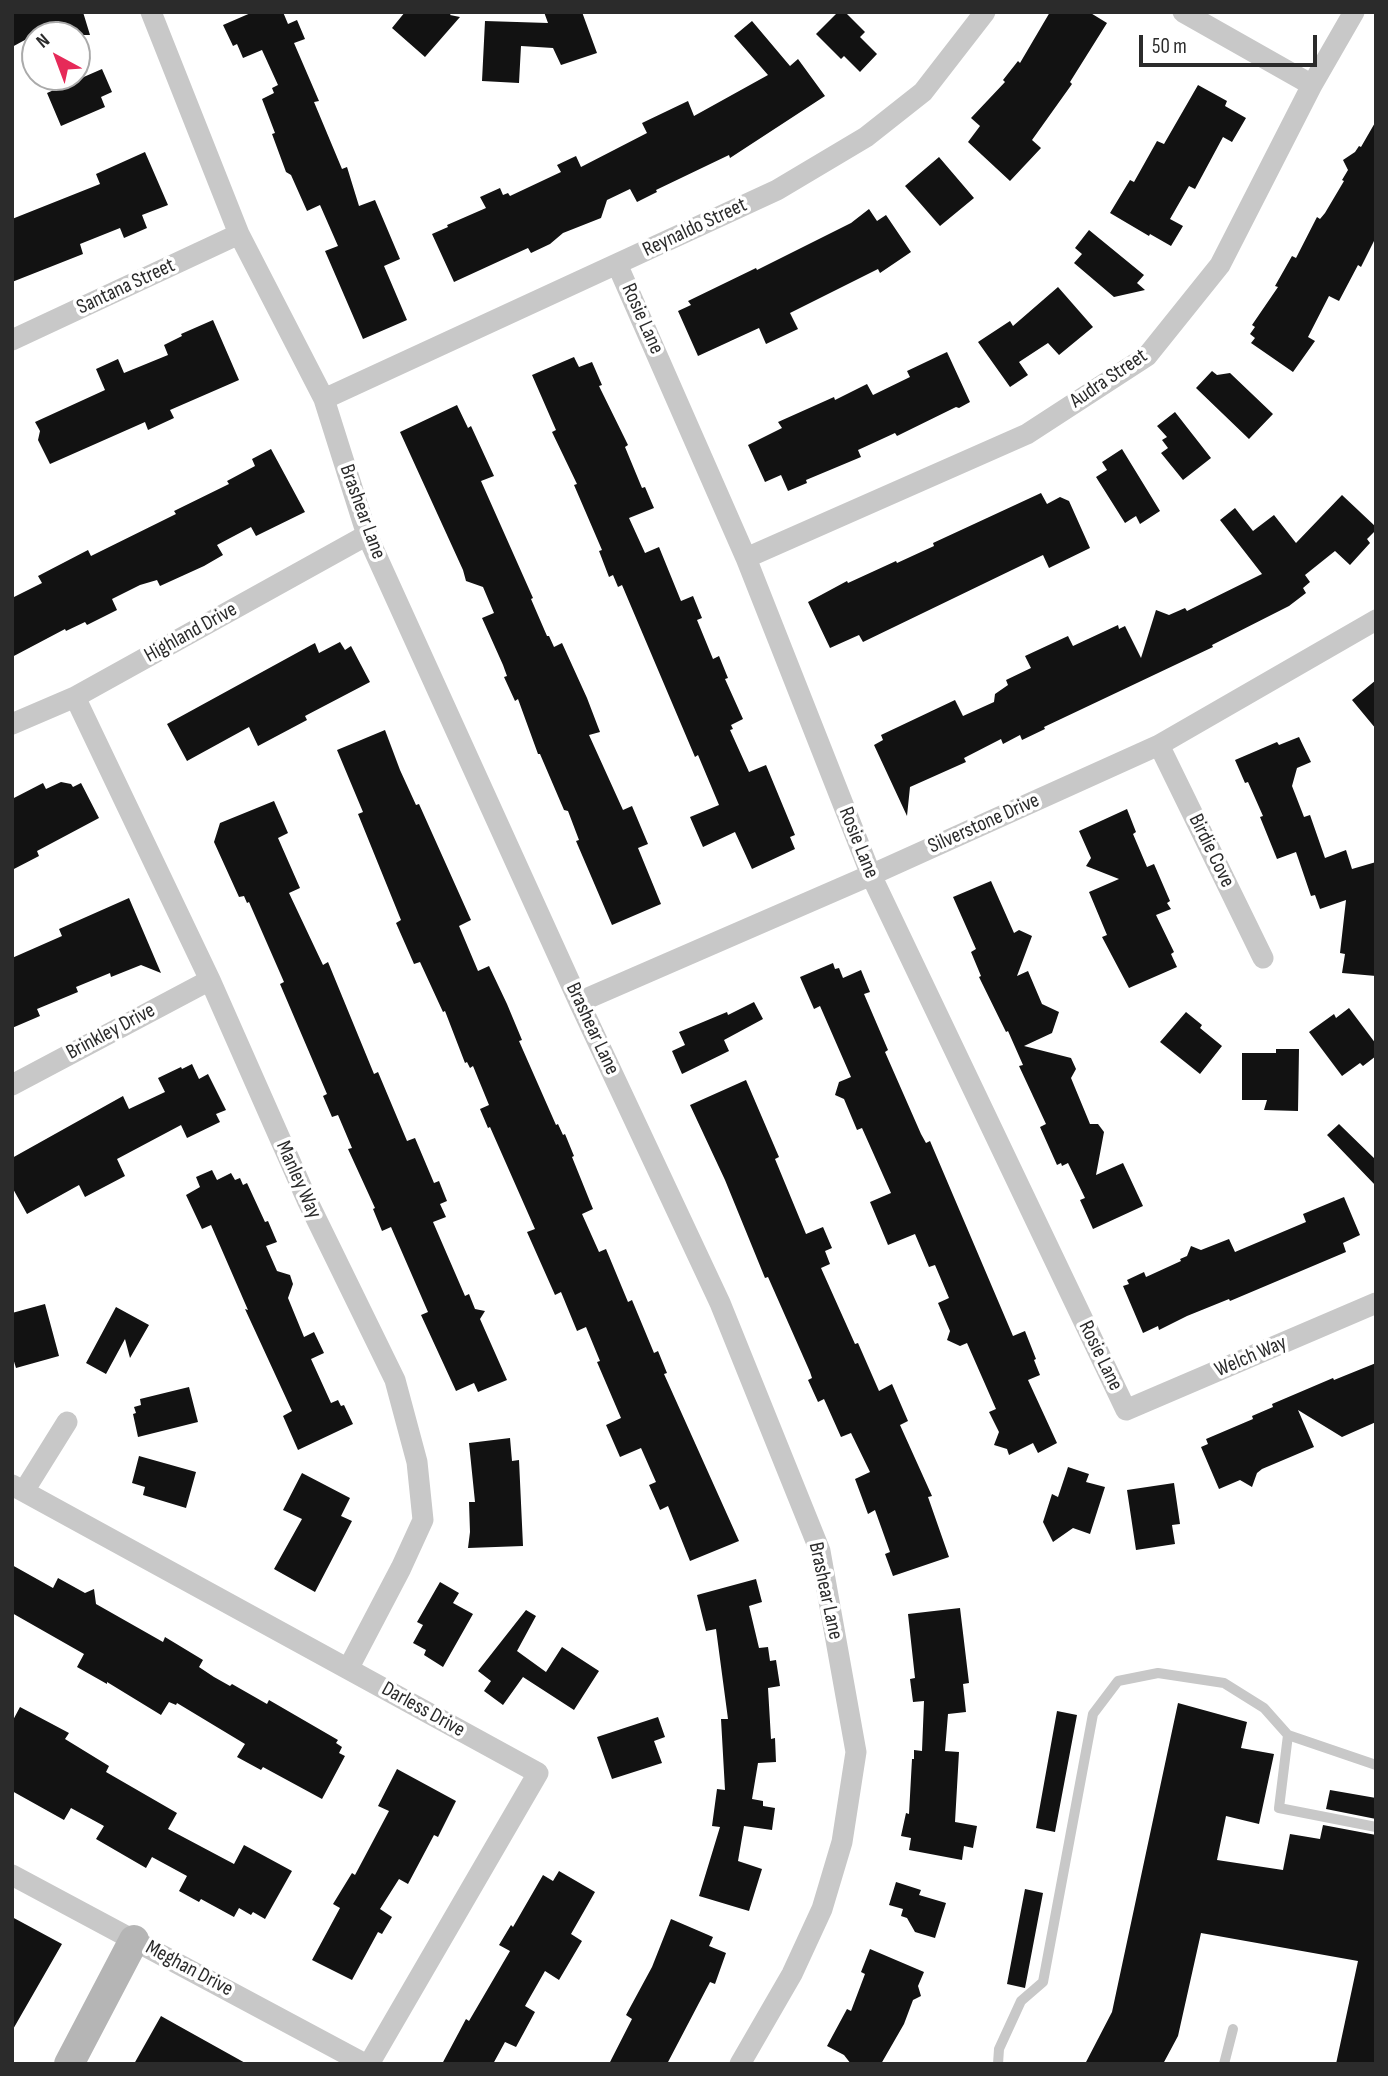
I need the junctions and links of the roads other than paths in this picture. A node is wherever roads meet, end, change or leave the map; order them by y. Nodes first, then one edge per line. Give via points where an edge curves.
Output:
1 (151, 12) edge
2 (985, 12) edge
3 (1183, 12) edge
4 (1354, 12) edge
5 (1312, 85) junction
6 (239, 234) junction
7 (617, 264) junction
8 (12, 340) edge
9 (324, 399) junction
10 (367, 535) junction
11 (746, 558) junction
12 (1376, 620) edge
13 (75, 697) junction
14 (12, 724) edge
15 (1159, 745) junction
16 (870, 875) junction
17 (1263, 958) dead end
18 (210, 980) junction
19 (579, 1002) junction
20 (12, 1085) edge
21 (1376, 1303) edge
22 (1126, 1410) joint
23 (67, 1422) dead end
24 (18, 1488) edge
25 (348, 1669) junction
26 (1288, 1735) junction
27 (1376, 1765) edge
28 (1376, 1828) edge
29 (12, 1875) edge
30 (134, 1940) junction
31 (1233, 2028) dead end
32 (69, 2064) edge
33 (367, 2064) edge
34 (740, 2064) edge
35 (998, 2064) edge
36 (1224, 2064) edge

1 - 6 street, Brashear Lane
2 - 7 street, Reynaldo Street via 923,92 866,137 777,190
3 - 5 street
4 - 5 street, Audra Street
5 - 11 street, Audra Street via 1220,265 1147,356 1027,434
6 - 8 street, Santana Street
6 - 9 street, Brashear Lane
7 - 9 street, Reynaldo Street
7 - 11 street, Rosie Lane
9 - 10 street, Brashear Lane
10 - 13 street, Highland Drive
10 - 19 street, Brashear Lane
11 - 16 street, Rosie Lane
12 - 15 street, Silverstone Drive
13 - 14 street, Highland Drive
13 - 18 street, Manley Way
15 - 16 street, Silverstone Drive
15 - 17 street, Birdie Cove
16 - 19 street, Silverstone Drive
16 - 22 street, Rosie Lane
18 - 20 street, Brinkley Drive
18 - 25 street, Manley Way via 308,1202 395,1380 417,1462 423,1520
19 - 34 street, Brashear Lane via 720,1303 820,1551 856,1752 842,1842 822,1909 792,1974
21 - 22 street, Welch Way
23 - 24 street
24 - 25 street, Darless Drive
25 - 33 street, Darless Drive via 538,1773
26 - 27 lane
26 - 28 lane via 1279,1808
26 - 35 lane via 1264,1708 1224,1683 1158,1673 1118,1681 1093,1714 1043,1982 1021,2001 999,2049
29 - 30 street, Meghan Drive
30 - 32 street
30 - 33 street, Meghan Drive
31 - 36 lane

